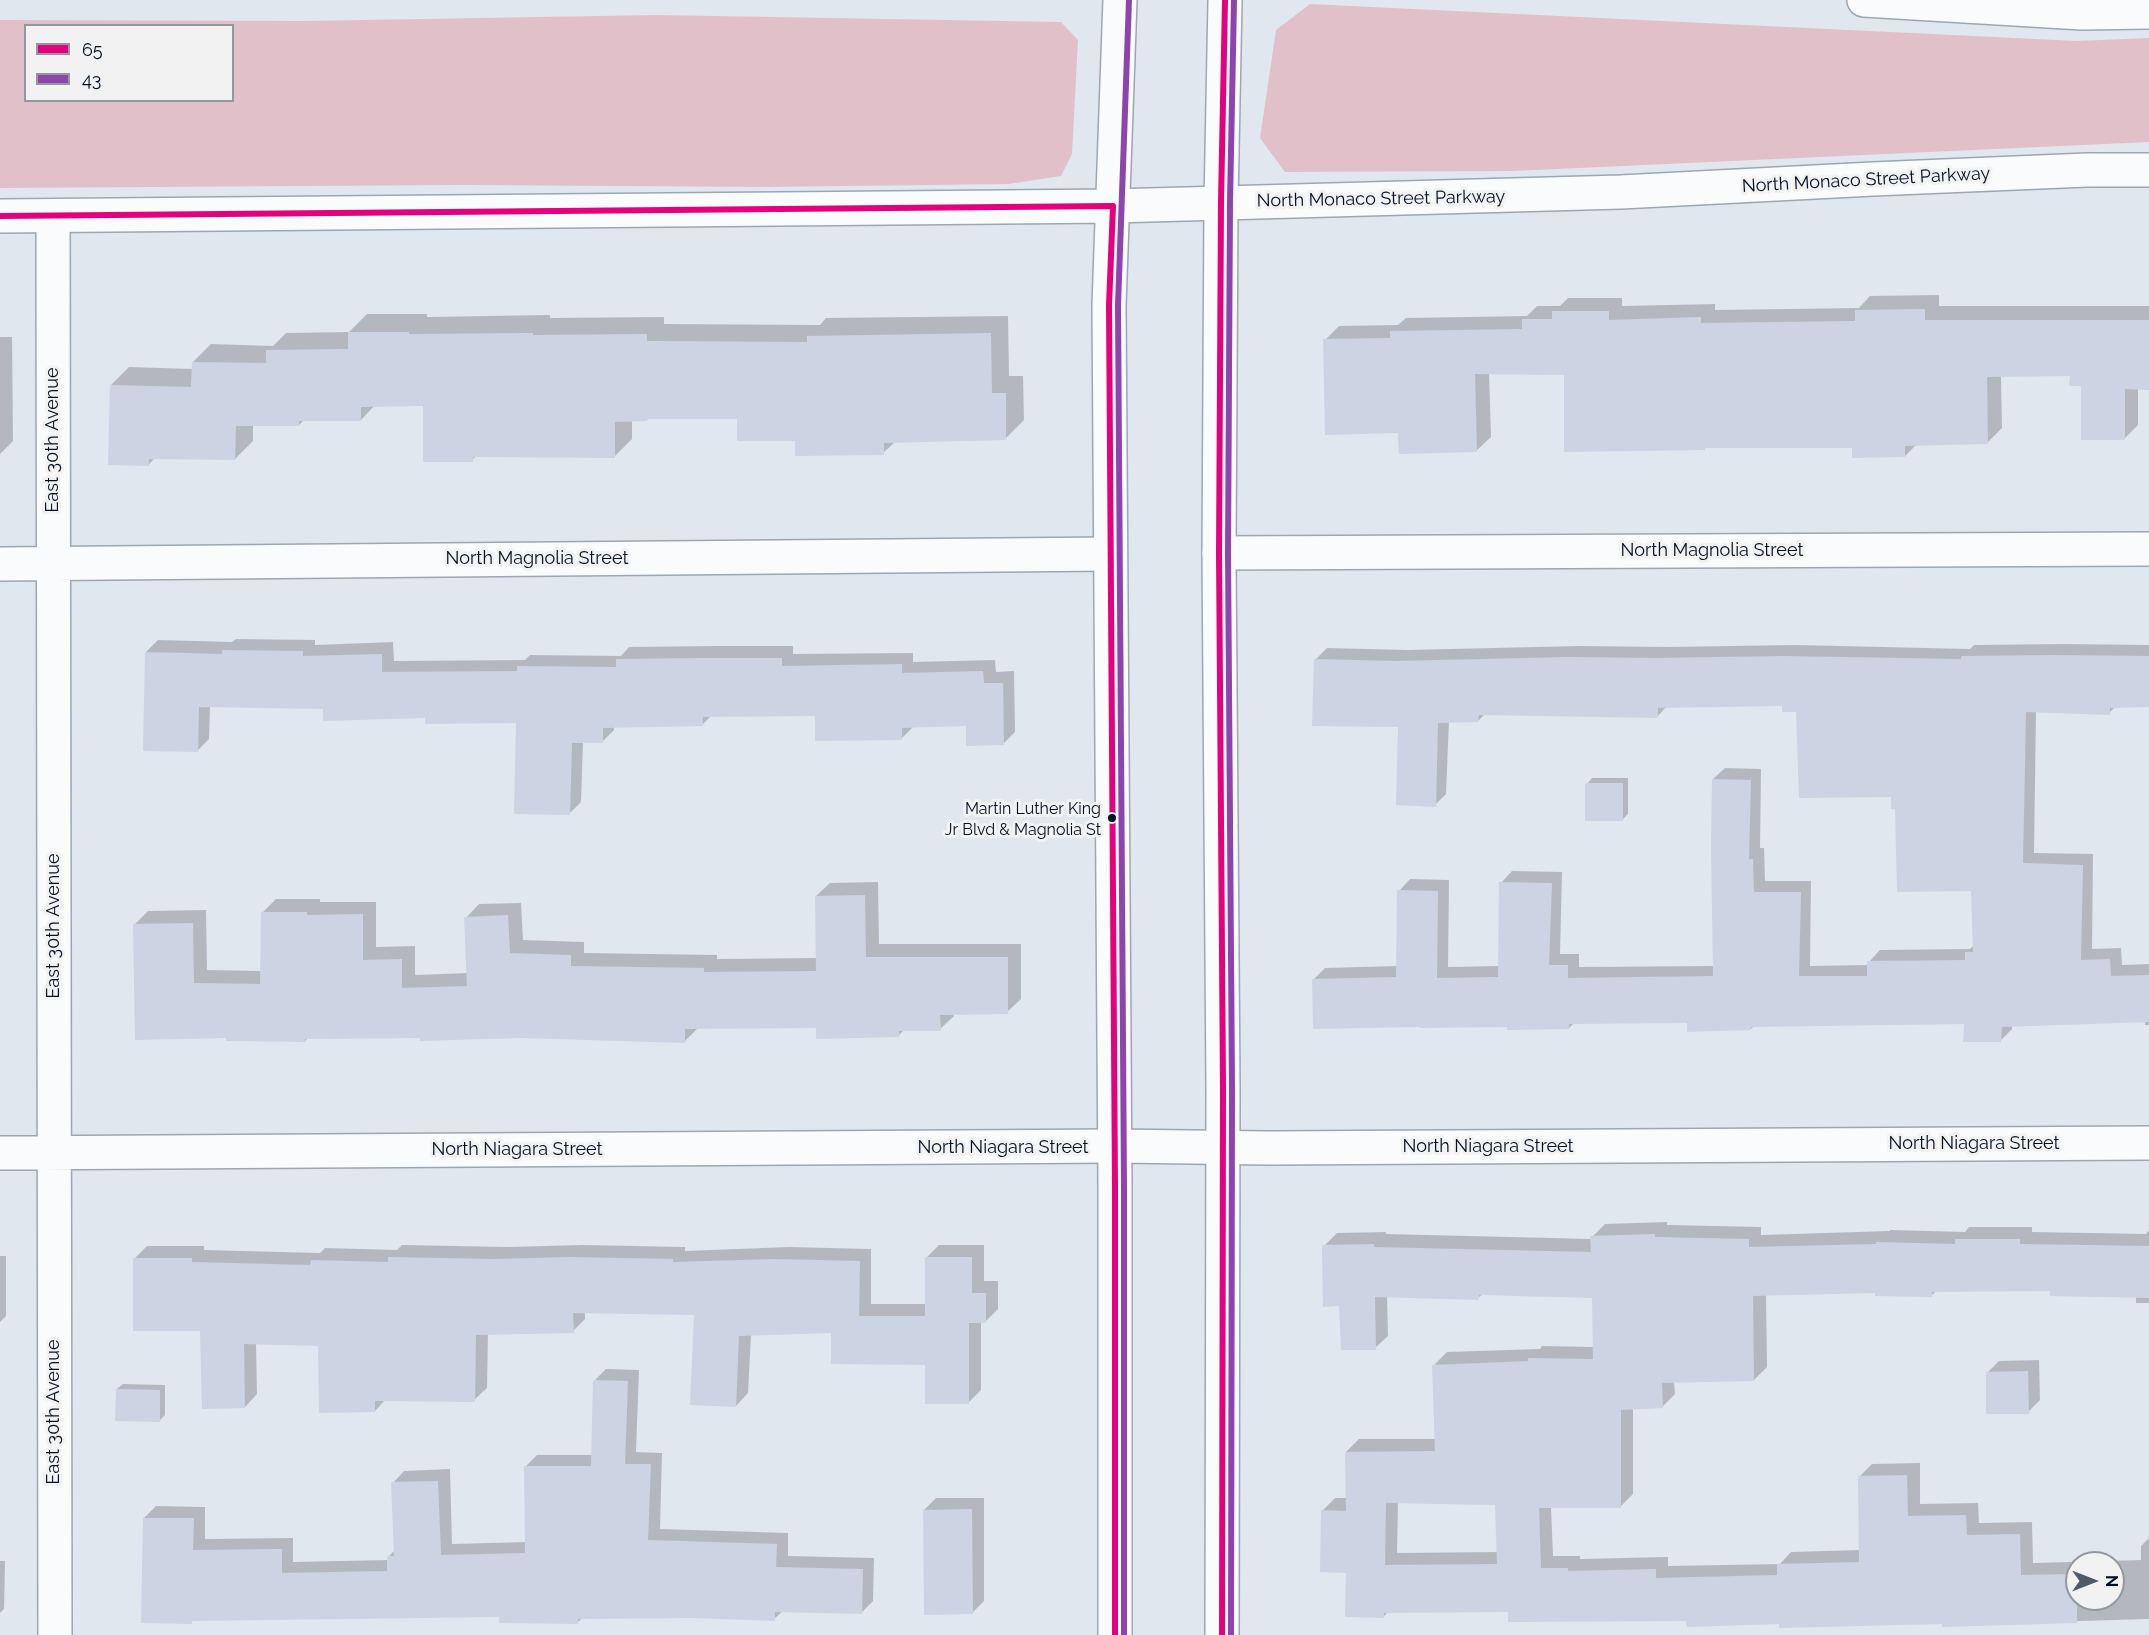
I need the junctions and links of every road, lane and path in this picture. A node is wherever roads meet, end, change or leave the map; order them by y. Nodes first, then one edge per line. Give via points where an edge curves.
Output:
1 (1120, 0) edge
2 (1225, 0) edge
3 (1864, 0) edge
4 (2149, 12) edge
5 (2149, 170) edge
6 (1221, 202) junction
7 (1113, 206) junction
8 (0, 216) edge
9 (53, 216) junction
10 (2149, 549) edge
11 (1219, 553) junction
12 (1110, 554) junction
13 (0, 564) edge
14 (54, 564) junction
15 (2149, 1143) edge
16 (1115, 1146) junction
17 (1223, 1148) junction
18 (0, 1153) edge
19 (54, 1153) junction
20 (55, 1635) edge
21 (1115, 1635) edge
22 (1222, 1635) edge

1 - 7 street
2 - 6 street
3 - 4 street via 2082,13
5 - 6 street, North Monaco Street Parkway via 1621,192
6 - 7 street, North Monaco Street Parkway
6 - 11 street
7 - 9 street, North Monaco Street Parkway
7 - 12 street via 1109,305
8 - 9 street, North Monaco Street Parkway
9 - 14 street, East 30th Avenue
10 - 11 street, North Magnolia Street
11 - 17 street
12 - 14 street, North Magnolia Street
12 - 16 street
13 - 14 street, North Magnolia Street
14 - 19 street, East 30th Avenue
15 - 17 street, North Niagara Street
16 - 17 street, North Niagara Street
16 - 19 street, North Niagara Street
16 - 21 street
17 - 22 street
18 - 19 street, North Niagara Street
19 - 20 street, East 30th Avenue

